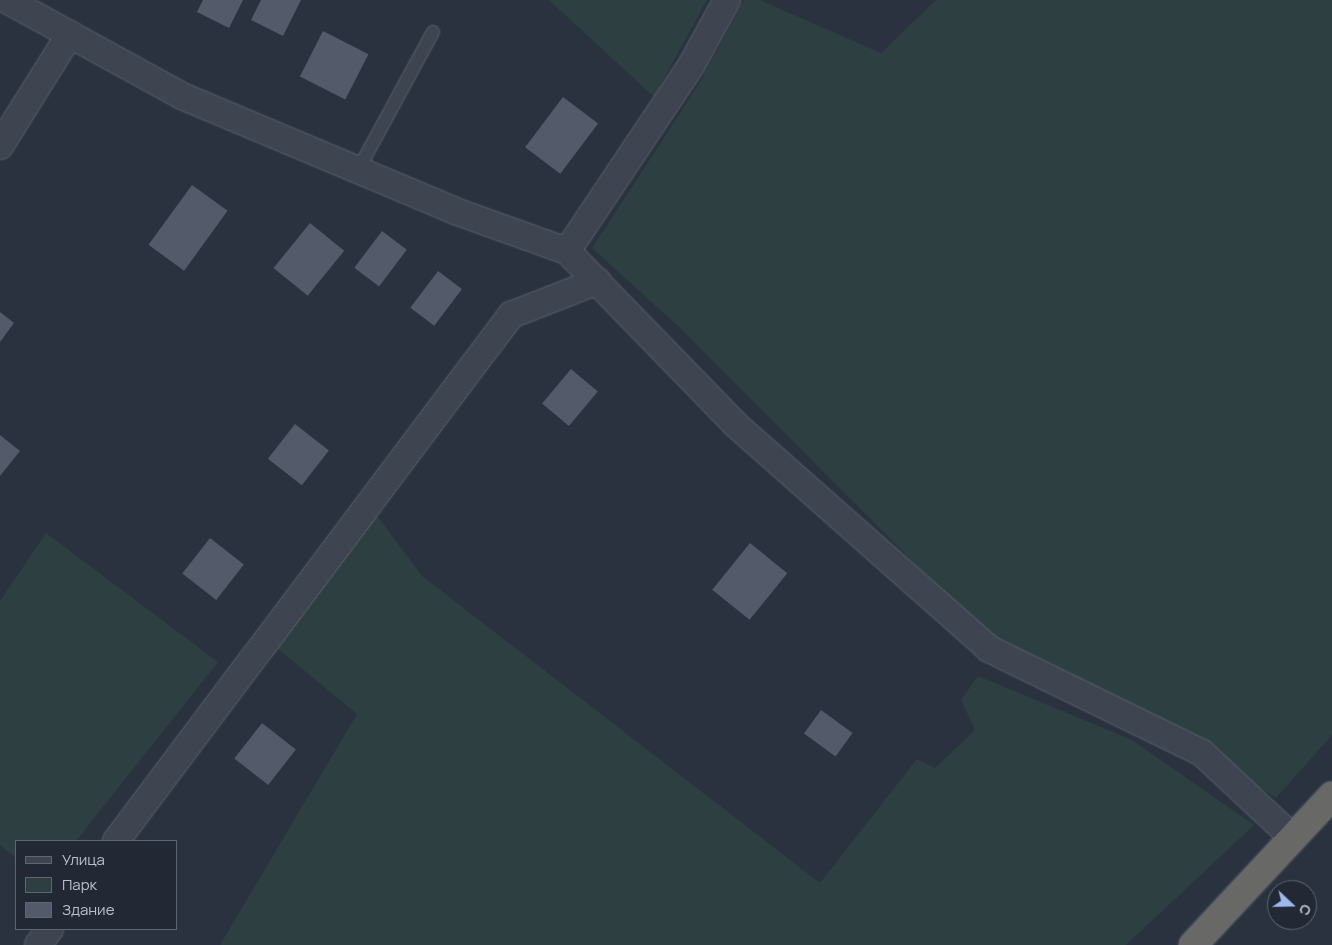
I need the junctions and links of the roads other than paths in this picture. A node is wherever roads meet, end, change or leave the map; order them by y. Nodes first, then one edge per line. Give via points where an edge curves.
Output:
1 (7, 0) edge
2 (727, 0) edge
3 (432, 32) dead end
4 (70, 34) junction
5 (0, 146) edge
6 (358, 170) junction
7 (567, 251) junction
8 (598, 281) junction
9 (1332, 796) edge
10 (1293, 838) junction
11 (117, 840) edge
12 (49, 930) edge
13 (38, 945) edge
14 (1193, 945) edge

1 - 4 street
2 - 7 street via 692,64
3 - 6 lane
4 - 5 street
4 - 6 street via 182,96
6 - 7 street
7 - 8 street
8 - 10 street via 735,424 989,650 1202,754
8 - 11 street via 511,315
9 - 10 highway
10 - 14 highway
12 - 13 street

